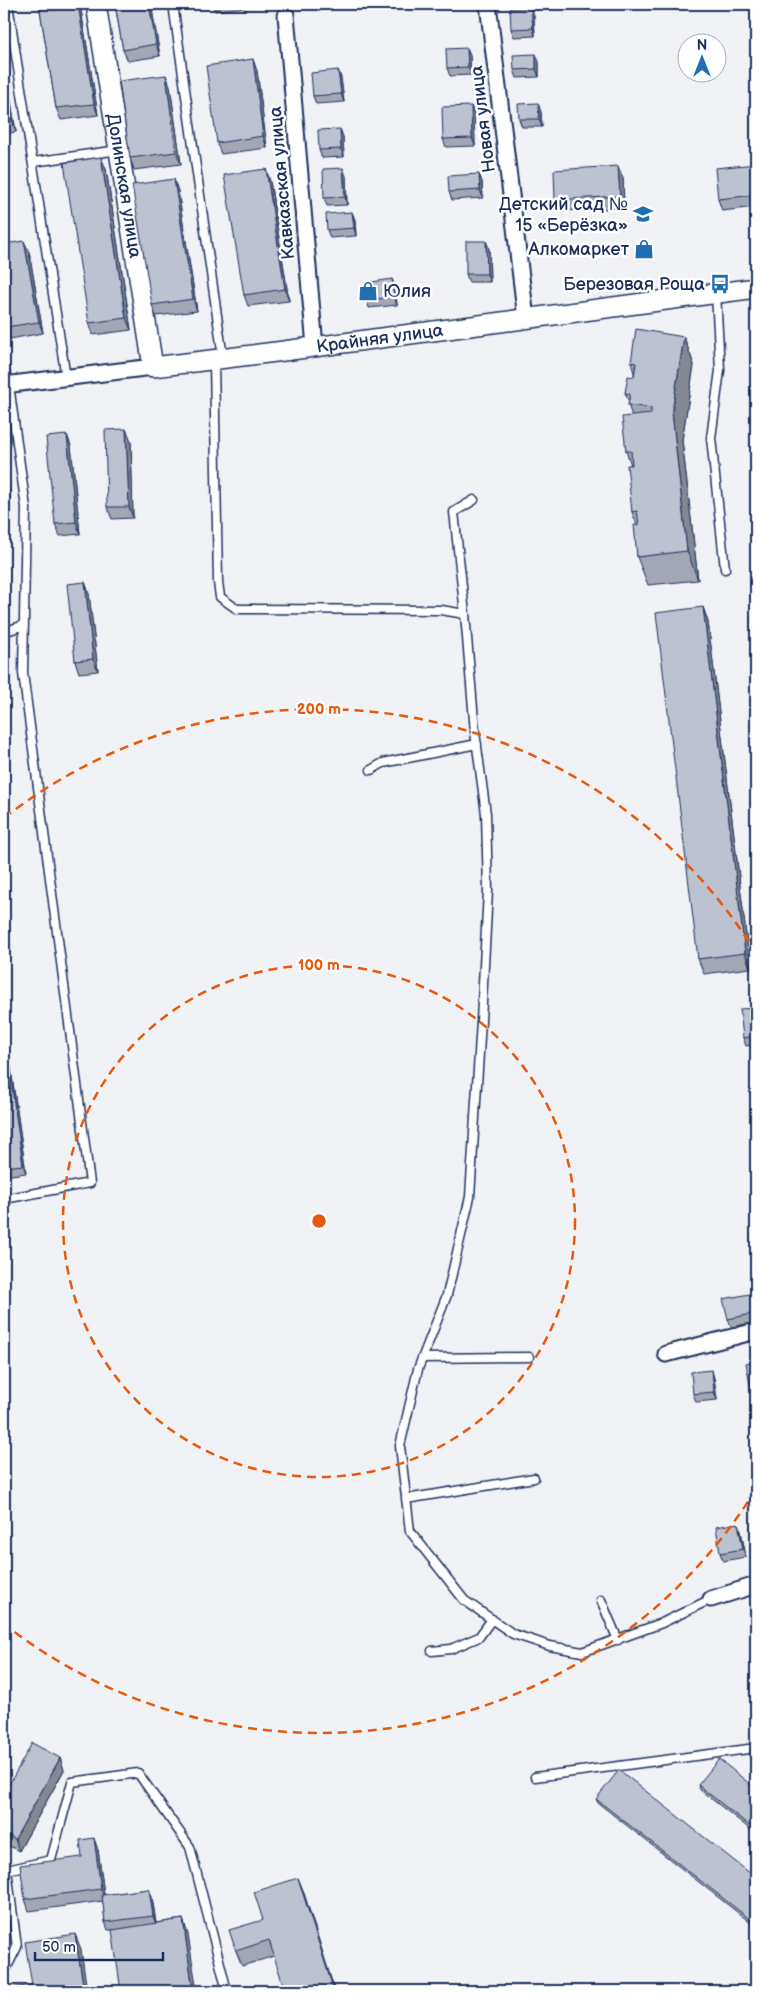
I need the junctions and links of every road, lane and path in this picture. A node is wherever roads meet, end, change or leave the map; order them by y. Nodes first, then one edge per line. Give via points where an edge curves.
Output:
1 (8, 4) edge
2 (96, 4) edge
3 (173, 4) edge
4 (488, 4) edge
5 (286, 15) dead end
6 (119, 150) junction
7 (33, 162) junction
8 (756, 288) edge
9 (716, 293) junction
10 (526, 319) junction
11 (315, 347) junction
12 (219, 359) junction
13 (153, 367) junction
14 (4, 368) edge
15 (66, 378) junction
16 (6, 385) edge
17 (474, 500) dead end
18 (725, 569) dead end
19 (465, 614) junction
20 (24, 625) junction
21 (4, 632) edge
22 (477, 744) junction
23 (371, 770) dead end
24 (4, 1199) edge
25 (756, 1331) edge
26 (666, 1354) dead end
27 (529, 1357) dead end
28 (422, 1358) junction
29 (534, 1478) dead end
30 (406, 1499) junction
31 (756, 1585) edge
32 (602, 1600) dead end
33 (711, 1600) joint
34 (492, 1619) junction
35 (618, 1640) junction
36 (432, 1651) dead end
37 (756, 1748) edge
38 (535, 1776) dead end
39 (4, 1973) edge
40 (228, 1991) edge

1 - 7 lane
2 - 6 street, Долинская улица
3 - 12 lane
4 - 10 street, Новая улица
5 - 11 street, Кавказская улица
6 - 7 lane
6 - 13 street, Долинская улица
7 - 15 lane
8 - 9 street, Крайняя улица
9 - 10 street, Крайняя улица
9 - 18 lane via 720,370 711,438
10 - 11 street, Крайняя улица
11 - 12 street, Крайняя улица
12 - 13 street, Крайняя улица
12 - 19 lane via 220,597 237,609 441,610
13 - 15 street, Крайняя улица
14 - 16 lane
15 - 16 street, Крайняя улица
16 - 20 lane via 26,508
17 - 19 lane via 454,512
19 - 22 lane
20 - 21 lane
20 - 24 lane via 23,673 90,1183
22 - 23 lane via 384,763
22 - 28 lane via 486,814 488,891 470,1197 447,1295
25 - 26 street
27 - 28 lane
28 - 30 lane via 400,1446
29 - 30 lane
30 - 34 lane via 410,1531 464,1600
31 - 33 street
32 - 35 lane
33 - 35 lane
34 - 35 lane via 513,1634 582,1652
34 - 36 lane via 479,1637 450,1649
37 - 38 lane
39 - 40 lane via 18,1947 7,1870 51,1860 72,1782 138,1773 190,1847

